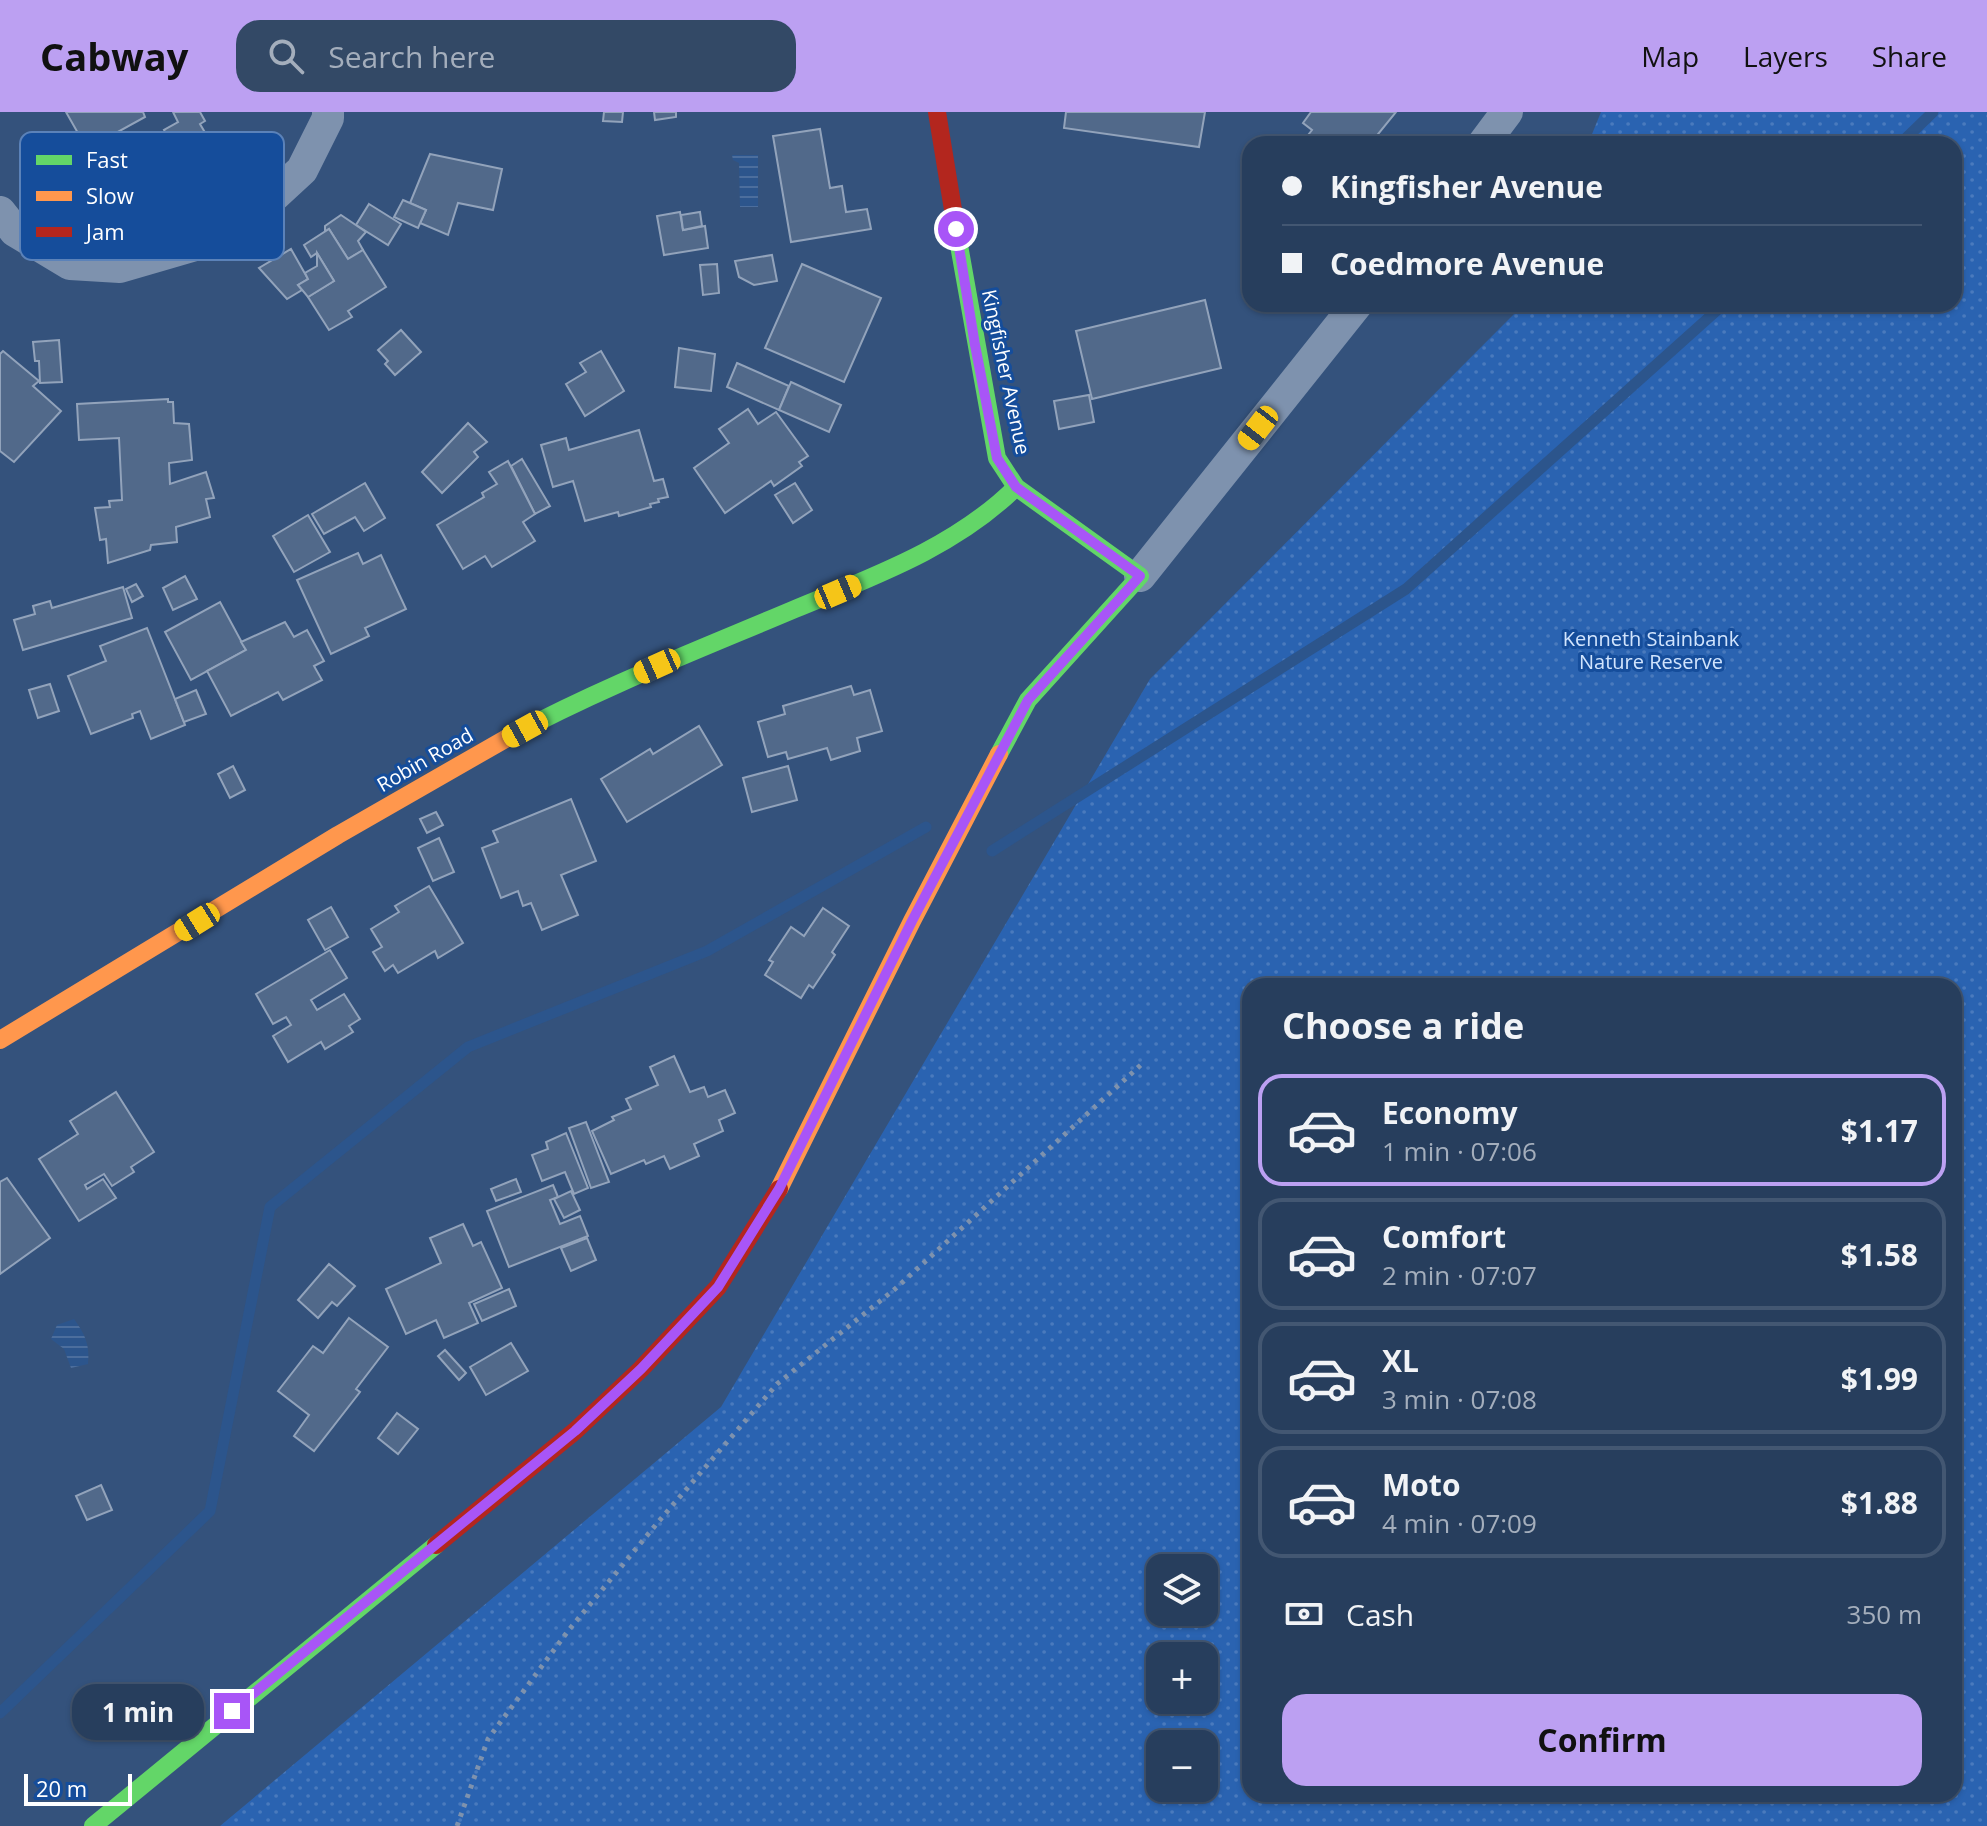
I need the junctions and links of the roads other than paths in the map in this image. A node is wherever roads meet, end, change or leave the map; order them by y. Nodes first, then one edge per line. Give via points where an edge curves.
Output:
1 (328, 112) edge
2 (937, 112) edge
3 (1507, 112) edge
4 (1489, 136) edge
5 (284, 187) edge
6 (0, 212) edge
7 (20, 234) edge
8 (63, 260) edge
9 (144, 260) edge
10 (1351, 312) edge
11 (1016, 487) junction
12 (1140, 576) junction
13 (0, 1040) edge
14 (93, 1826) edge

1 - 5 street via 302,170
2 - 11 street, Kingfisher Avenue via 997,458
3 - 4 street
6 - 7 street
8 - 9 street via 120,267
10 - 12 street
11 - 12 street, Kingfisher Avenue
11 - 13 street, Robin Road via 991,512 893,568 573,703 491,747
12 - 14 street via 1028,700 779,1189 718,1287 575,1431

